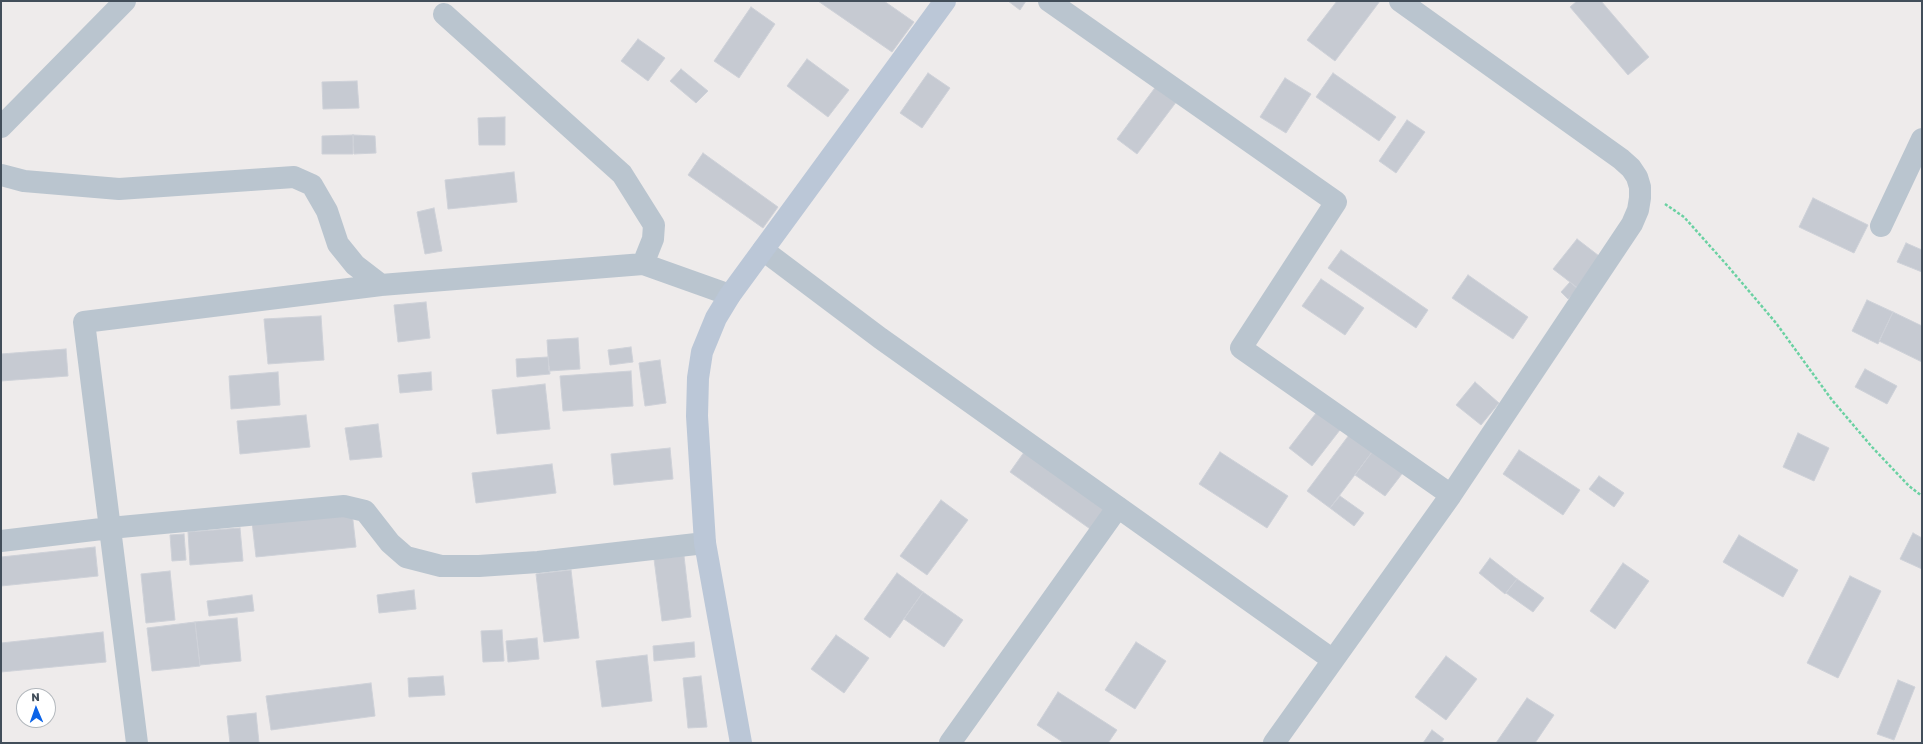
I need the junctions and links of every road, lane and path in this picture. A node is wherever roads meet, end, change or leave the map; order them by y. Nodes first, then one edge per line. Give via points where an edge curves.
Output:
1 (125, 1) edge
2 (945, 1) edge
3 (1049, 1) edge
4 (1400, 1) edge
5 (444, 14) dead end
6 (1, 127) edge
7 (1922, 139) edge
8 (1, 175) edge
9 (1640, 187) junction
10 (1881, 226) dead end
11 (763, 250) junction
12 (643, 264) junction
13 (381, 285) junction
14 (730, 294) junction
15 (1451, 495) junction
16 (1922, 496) edge
17 (1118, 507) junction
18 (110, 528) junction
19 (1, 541) edge
20 (705, 543) junction
21 (1333, 660) junction
22 (136, 743) edge
23 (741, 743) edge
24 (950, 743) edge
25 (1274, 743) edge

1 - 6 street
2 - 11 street
3 - 15 street via 1336,202 1241,348
4 - 9 street via 1621,159 1631,168
5 - 12 street via 622,174 654,225 653,239
7 - 10 street
8 - 13 street via 24,181 119,189 294,177 312,185 327,211 338,244 355,265
9 - 15 street via 1638,210 1632,224
9 - 16 path via 1684,217 1776,323 1832,400 1872,447
11 - 14 street
11 - 17 street via 880,338
12 - 13 street
12 - 14 street
13 - 18 street via 84,322
14 - 20 street via 716,318 702,352 698,378 697,416
15 - 21 street
17 - 21 street
17 - 24 street
18 - 19 street
18 - 20 street via 344,506 365,511 390,543 406,557 441,566 538,562
18 - 22 street
20 - 23 street
21 - 25 street

